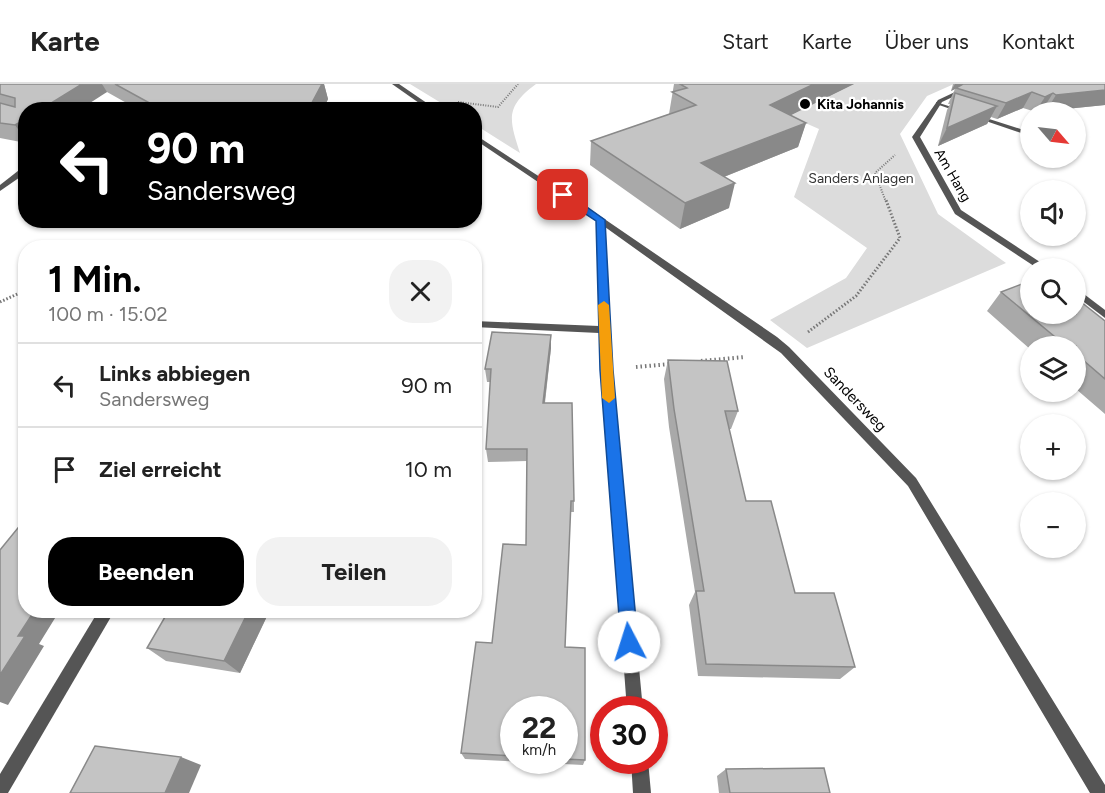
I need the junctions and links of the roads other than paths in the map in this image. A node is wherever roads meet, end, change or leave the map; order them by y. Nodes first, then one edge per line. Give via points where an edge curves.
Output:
1 (395, 84) edge
2 (977, 84) edge
3 (422, 102) edge
4 (938, 103) junction
5 (1020, 131) edge
6 (482, 141) edge
7 (18, 175) edge
8 (0, 189) edge
9 (600, 220) junction
10 (1028, 258) edge
11 (1086, 299) edge
12 (1105, 315) edge
13 (482, 324) edge
14 (605, 330) junction
15 (103, 618) edge
16 (634, 696) edge
17 (640, 774) edge
18 (0, 790) edge
19 (642, 793) edge
20 (1100, 793) edge

1 - 3 street
2 - 4 street
4 - 5 street
4 - 10 street, Am Hang via 916,137 958,212
6 - 9 street, Sandersweg
7 - 8 street
9 - 14 street
9 - 20 street, Sandersweg via 785,350 912,482
11 - 12 street
13 - 14 street
14 - 16 street
15 - 18 street
17 - 19 street

